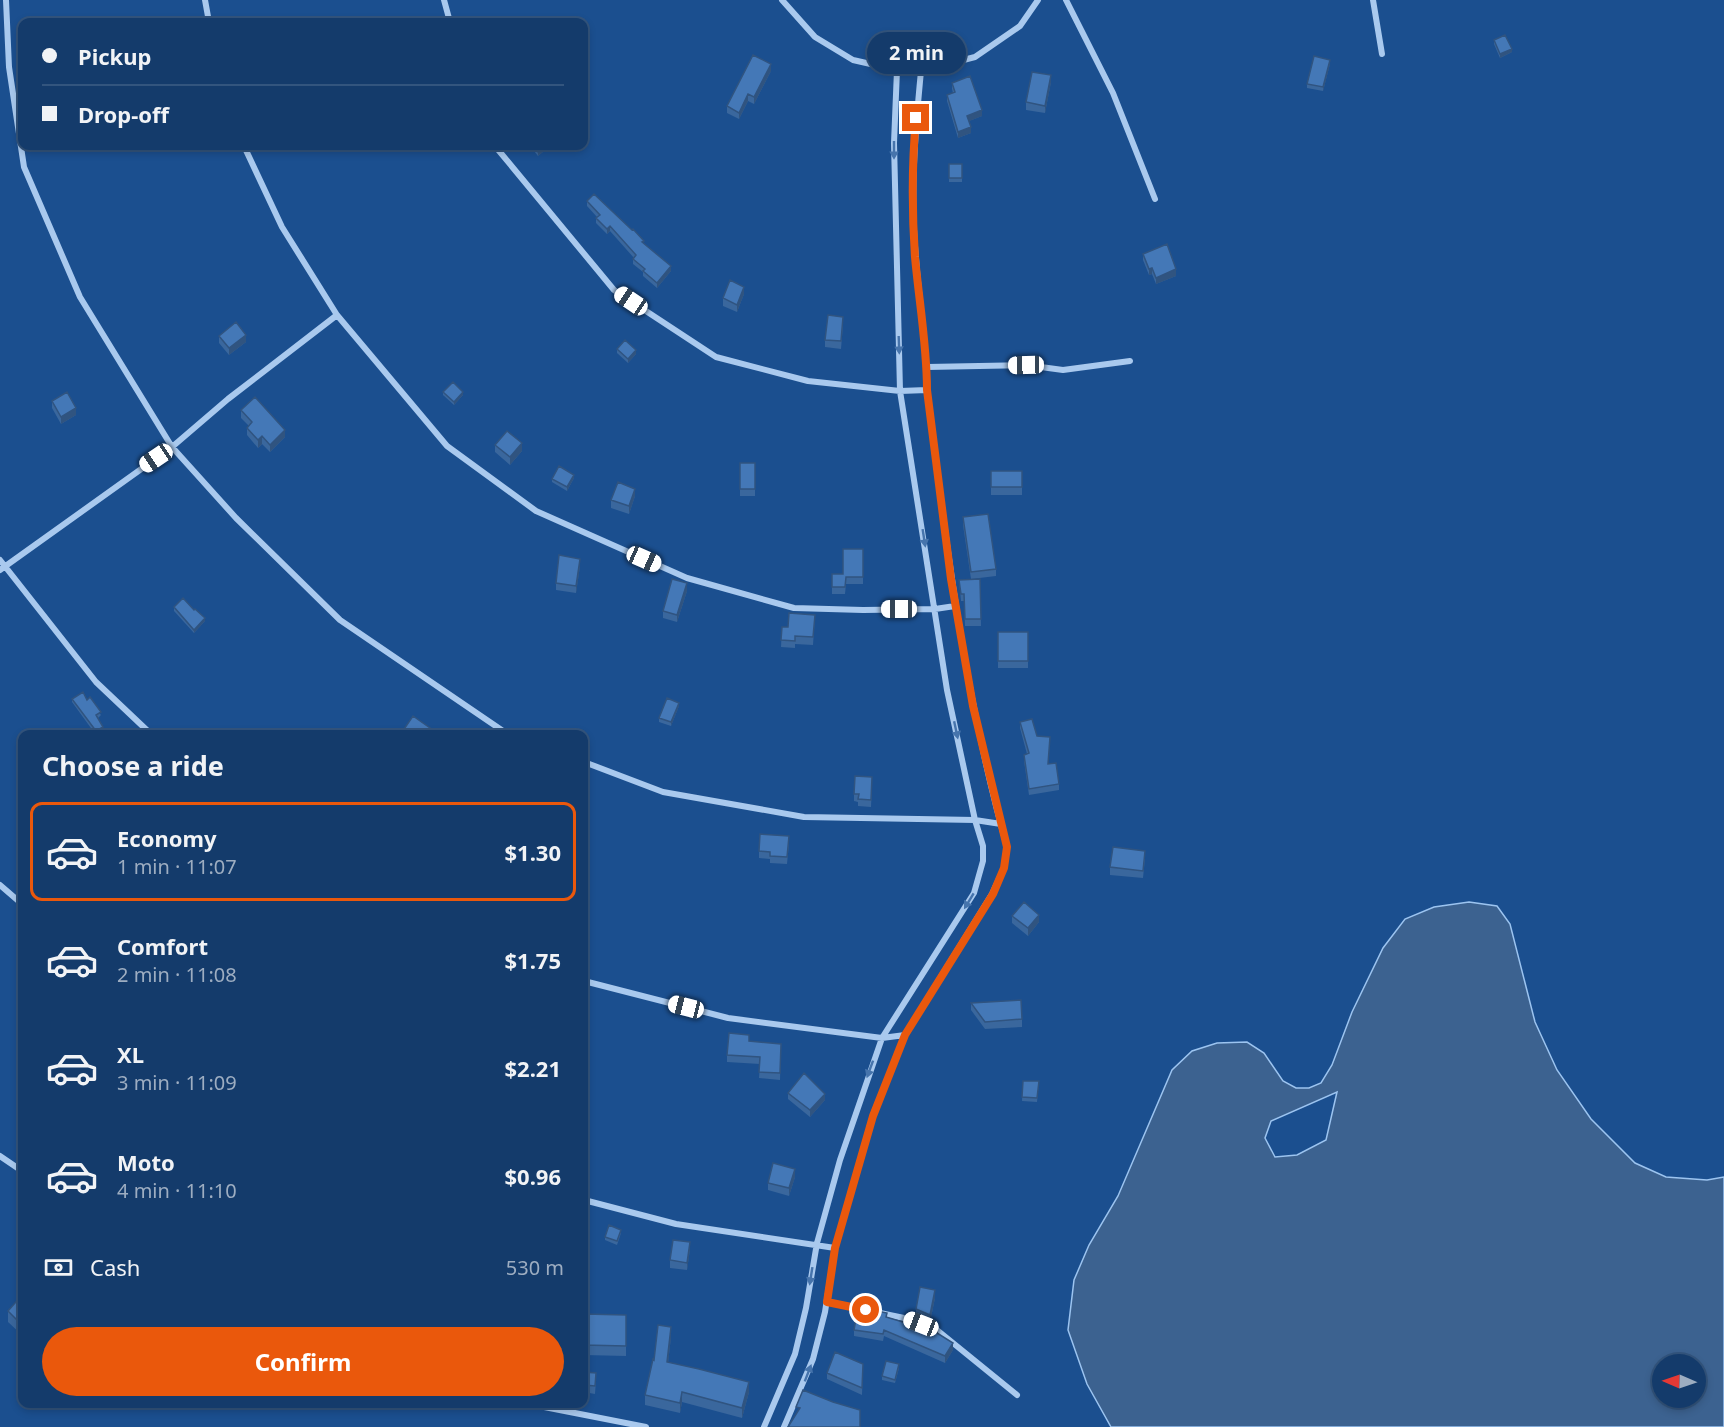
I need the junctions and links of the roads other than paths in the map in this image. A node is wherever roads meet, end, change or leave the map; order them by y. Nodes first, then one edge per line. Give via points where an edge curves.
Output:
1 (6, 0) edge
2 (205, 0) edge
3 (444, 0) edge
4 (782, 0) edge
5 (1038, 0) edge
6 (1066, 0) edge
7 (1372, 0) edge
8 (209, 18) edge
9 (449, 18) edge
10 (1382, 54) dead end
11 (897, 70) junction
12 (921, 71) junction
13 (18, 127) edge
14 (21, 150) edge
15 (246, 150) edge
16 (498, 150) edge
17 (1155, 199) dead end
18 (337, 315) junction
19 (1130, 361) dead end
20 (927, 367) junction
21 (927, 390) junction
22 (900, 391) junction
23 (172, 447) junction
24 (2, 565) edge
25 (955, 606) junction
26 (935, 609) junction
27 (147, 730) edge
28 (502, 730) edge
29 (588, 764) edge
30 (975, 820) junction
31 (1000, 824) junction
32 (0, 885) edge
33 (18, 901) edge
34 (588, 982) edge
35 (905, 1035) junction
36 (882, 1038) junction
37 (0, 1156) edge
38 (18, 1168) edge
39 (588, 1201) edge
40 (817, 1243) junction
41 (835, 1248) junction
42 (827, 1302) junction
43 (1017, 1395) dead end
44 (549, 1408) edge
45 (646, 1427) edge
46 (764, 1427) edge
47 (784, 1427) edge

1 - 13 street via 9,67
2 - 8 street
3 - 9 street
4 - 11 street via 814,37 853,60
5 - 12 street via 1020,26 975,57
6 - 17 street via 1113,93
7 - 10 street
11 - 12 street
11 -> 22 street via 894,143
12 - 20 street via 914,142 915,256
14 - 23 street via 24,167 80,297
15 - 18 street via 282,227
16 - 22 street via 614,290 716,357 808,381
18 - 23 street
18 - 26 street via 447,446 536,511 687,578 794,608
19 - 20 street via 1063,370 1026,365
20 - 21 street
21 - 22 street
21 - 25 street
22 -> 26 street
23 - 24 street
23 - 28 street via 236,518 340,620
24 - 27 street via 96,682
25 - 26 street
25 - 31 street
26 -> 30 street via 947,690
29 - 30 street via 663,792 804,817
30 - 31 street
30 -> 36 street via 983,861 974,893
31 - 35 street via 1007,847 1004,868 993,894
32 - 33 street
34 - 36 street via 728,1018
35 - 36 street
35 - 41 street via 873,1116
36 -> 40 street via 858,1102
37 - 38 street
39 - 40 street via 676,1224
40 - 41 street
40 -> 46 street via 795,1354
41 - 42 street
42 - 43 street via 904,1318 938,1330
47 -> 42 street via 813,1359
44 - 45 street

